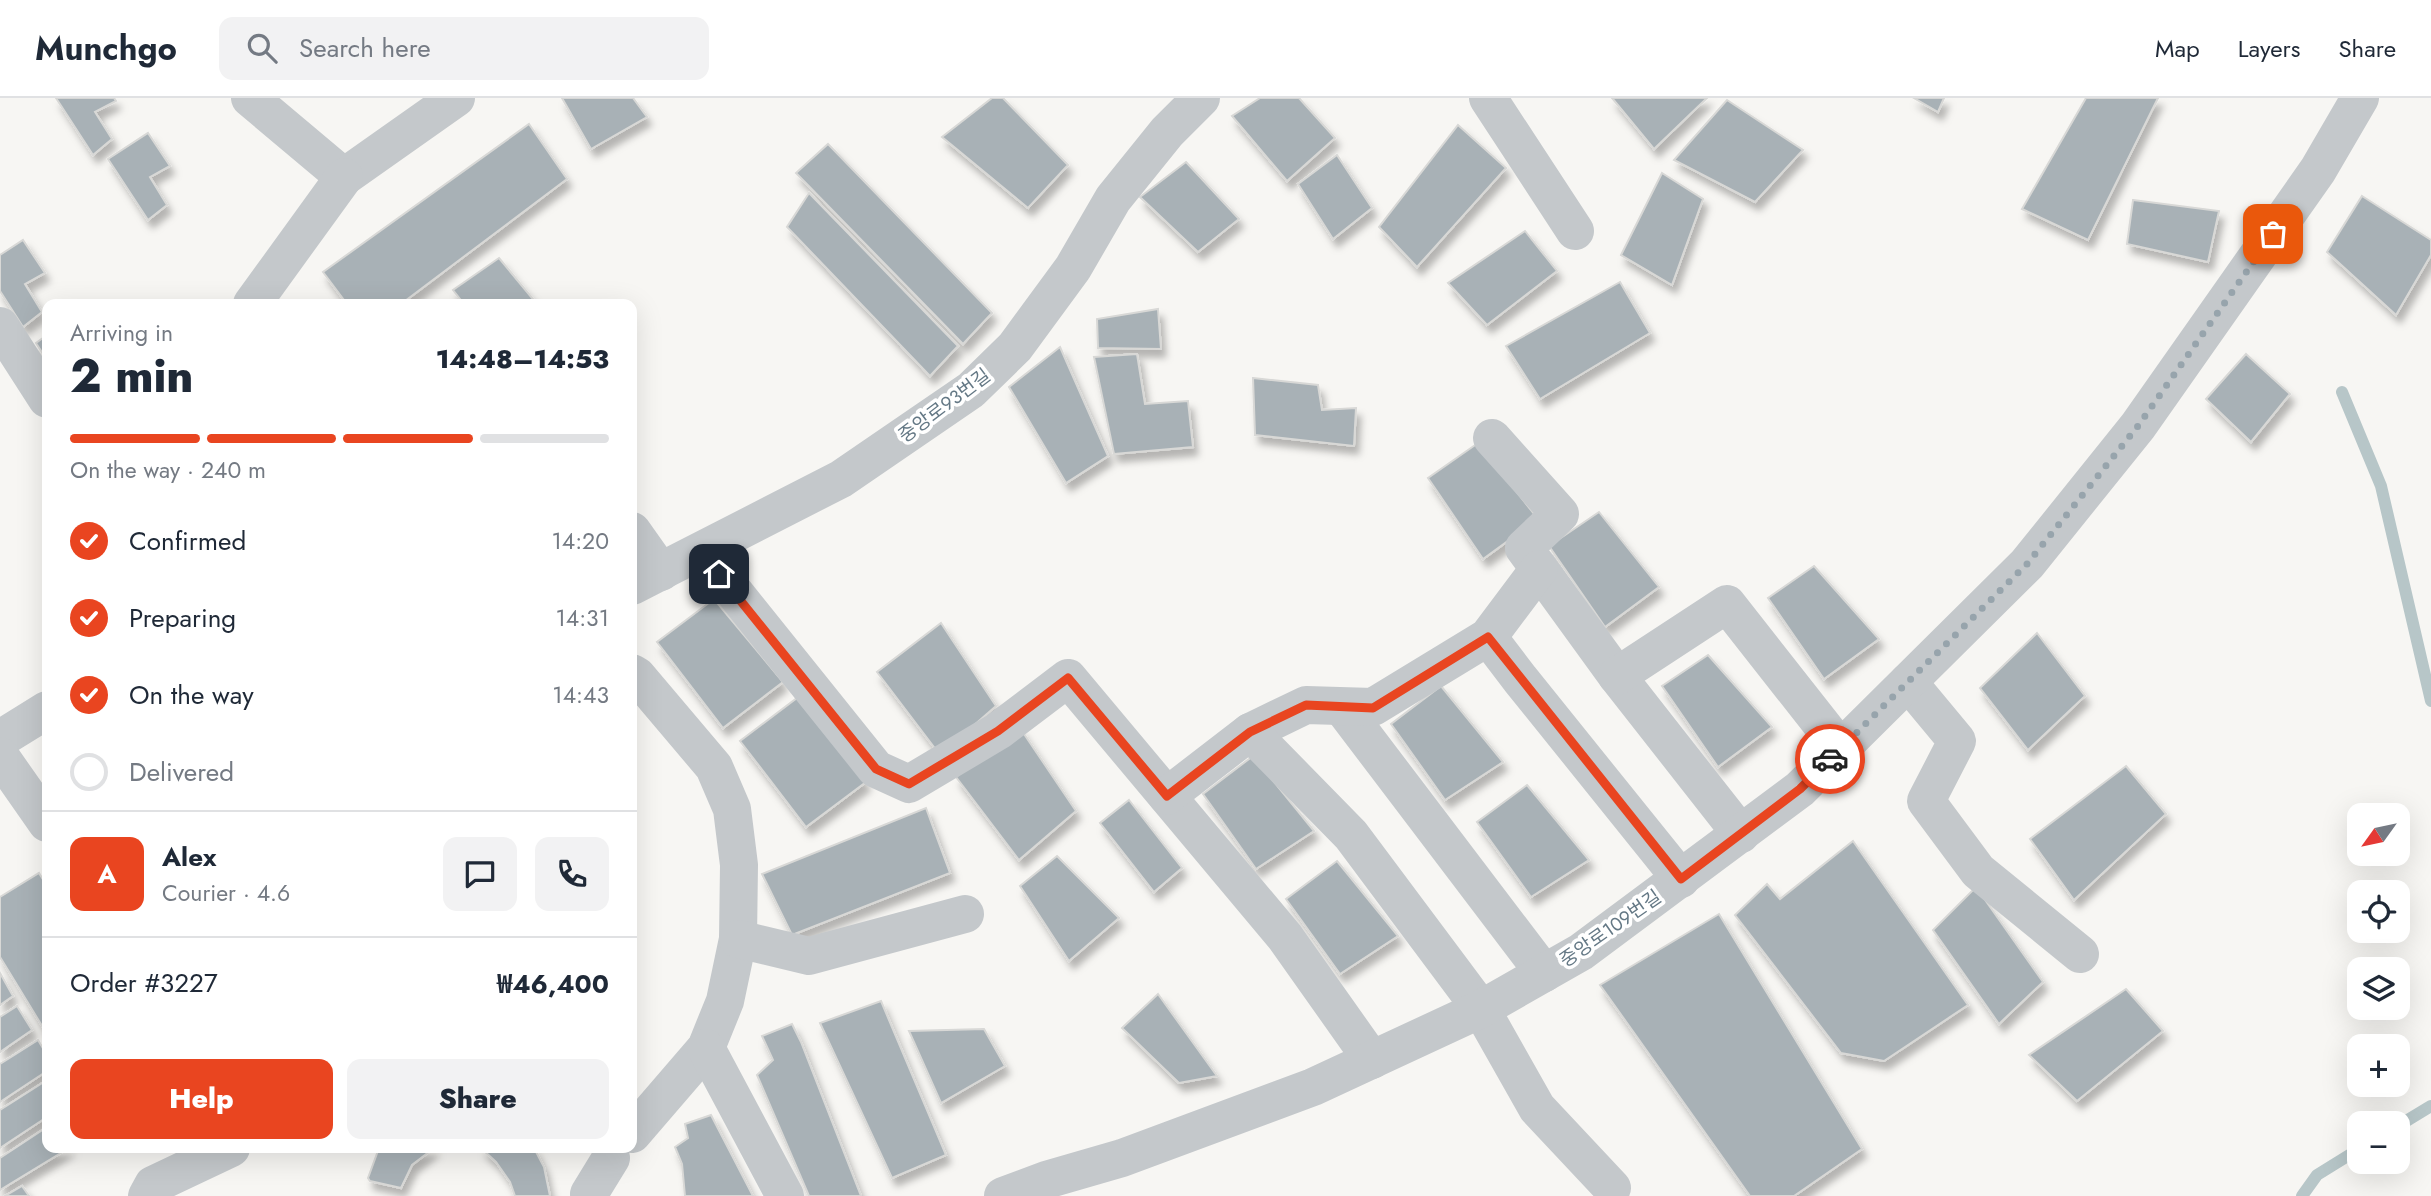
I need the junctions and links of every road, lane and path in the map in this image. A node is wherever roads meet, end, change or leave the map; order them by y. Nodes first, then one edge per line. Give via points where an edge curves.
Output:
1 (250, 98) edge
2 (456, 98) edge
3 (1201, 98) edge
4 (1488, 98) edge
5 (2360, 98) edge
6 (344, 177) junction
7 (1575, 231) dead end
8 (256, 299) edge
9 (0, 326) edge
10 (42, 391) edge
11 (1492, 438) dead end
12 (637, 548) edge
13 (702, 552) junction
14 (1539, 569) junction
15 (646, 579) edge
16 (1488, 637) junction
17 (1617, 677) junction
18 (637, 679) edge
19 (1908, 682) junction
20 (1342, 707) junction
21 (42, 713) edge
22 (1250, 732) junction
23 (0, 739) edge
24 (1841, 748) junction
25 (0, 756) edge
26 (1167, 796) junction
27 (42, 816) edge
28 (1741, 834) junction
29 (1681, 879) junction
30 (965, 914) dead end
31 (738, 939) junction
32 (2080, 954) dead end
33 (1544, 973) junction
34 (1481, 1009) junction
35 (706, 1048) junction
36 (1372, 1060) junction
37 (637, 1123) edge
38 (220, 1153) edge
39 (612, 1153) edge
40 (1612, 1188) dead end
41 (589, 1194) dead end
42 (147, 1196) edge
43 (785, 1196) edge
44 (1003, 1196) edge

1 - 6 street
2 - 6 street
3 - 13 street, 중앙로93번길 via 1113,199 1073,268 1015,347 971,390 841,479
4 - 7 street
5 - 19 street, 중앙로109번길 via 2318,170 2138,426 2027,564
6 - 8 street
9 - 10 street
11 - 14 street via 1560,514 1524,548
12 - 15 street
13 - 15 street, 중앙로93번길
13 - 26 street via 876,769 909,784 998,731 1068,678
14 - 16 street
14 - 17 street
16 - 20 street via 1373,708
16 - 29 street
17 - 24 street via 1727,604
17 - 28 street
18 - 31 street via 714,767 732,809 739,865
19 - 24 street, 중앙로109번길
19 - 32 street via 1957,741 1926,801 1978,871
20 - 22 street via 1306,705
20 - 33 street
21 - 23 street
22 - 26 street
22 - 34 street via 1351,835
24 - 28 street, 중앙로109번길 via 1800,789
25 - 27 street
26 - 36 street via 1285,937
28 - 29 street, 중앙로109번길
29 - 33 street, 중앙로109번길 via 1581,952
30 - 31 street via 809,956
31 - 35 street via 725,1002
33 - 34 street, 중앙로109번길
34 - 36 street, 중앙로109번길
34 - 40 street via 1537,1108
35 - 37 street
35 - 43 street
36 - 44 street, 중앙로109번길 via 1300,1092 1122,1158
38 - 42 street via 153,1185
39 - 41 street

